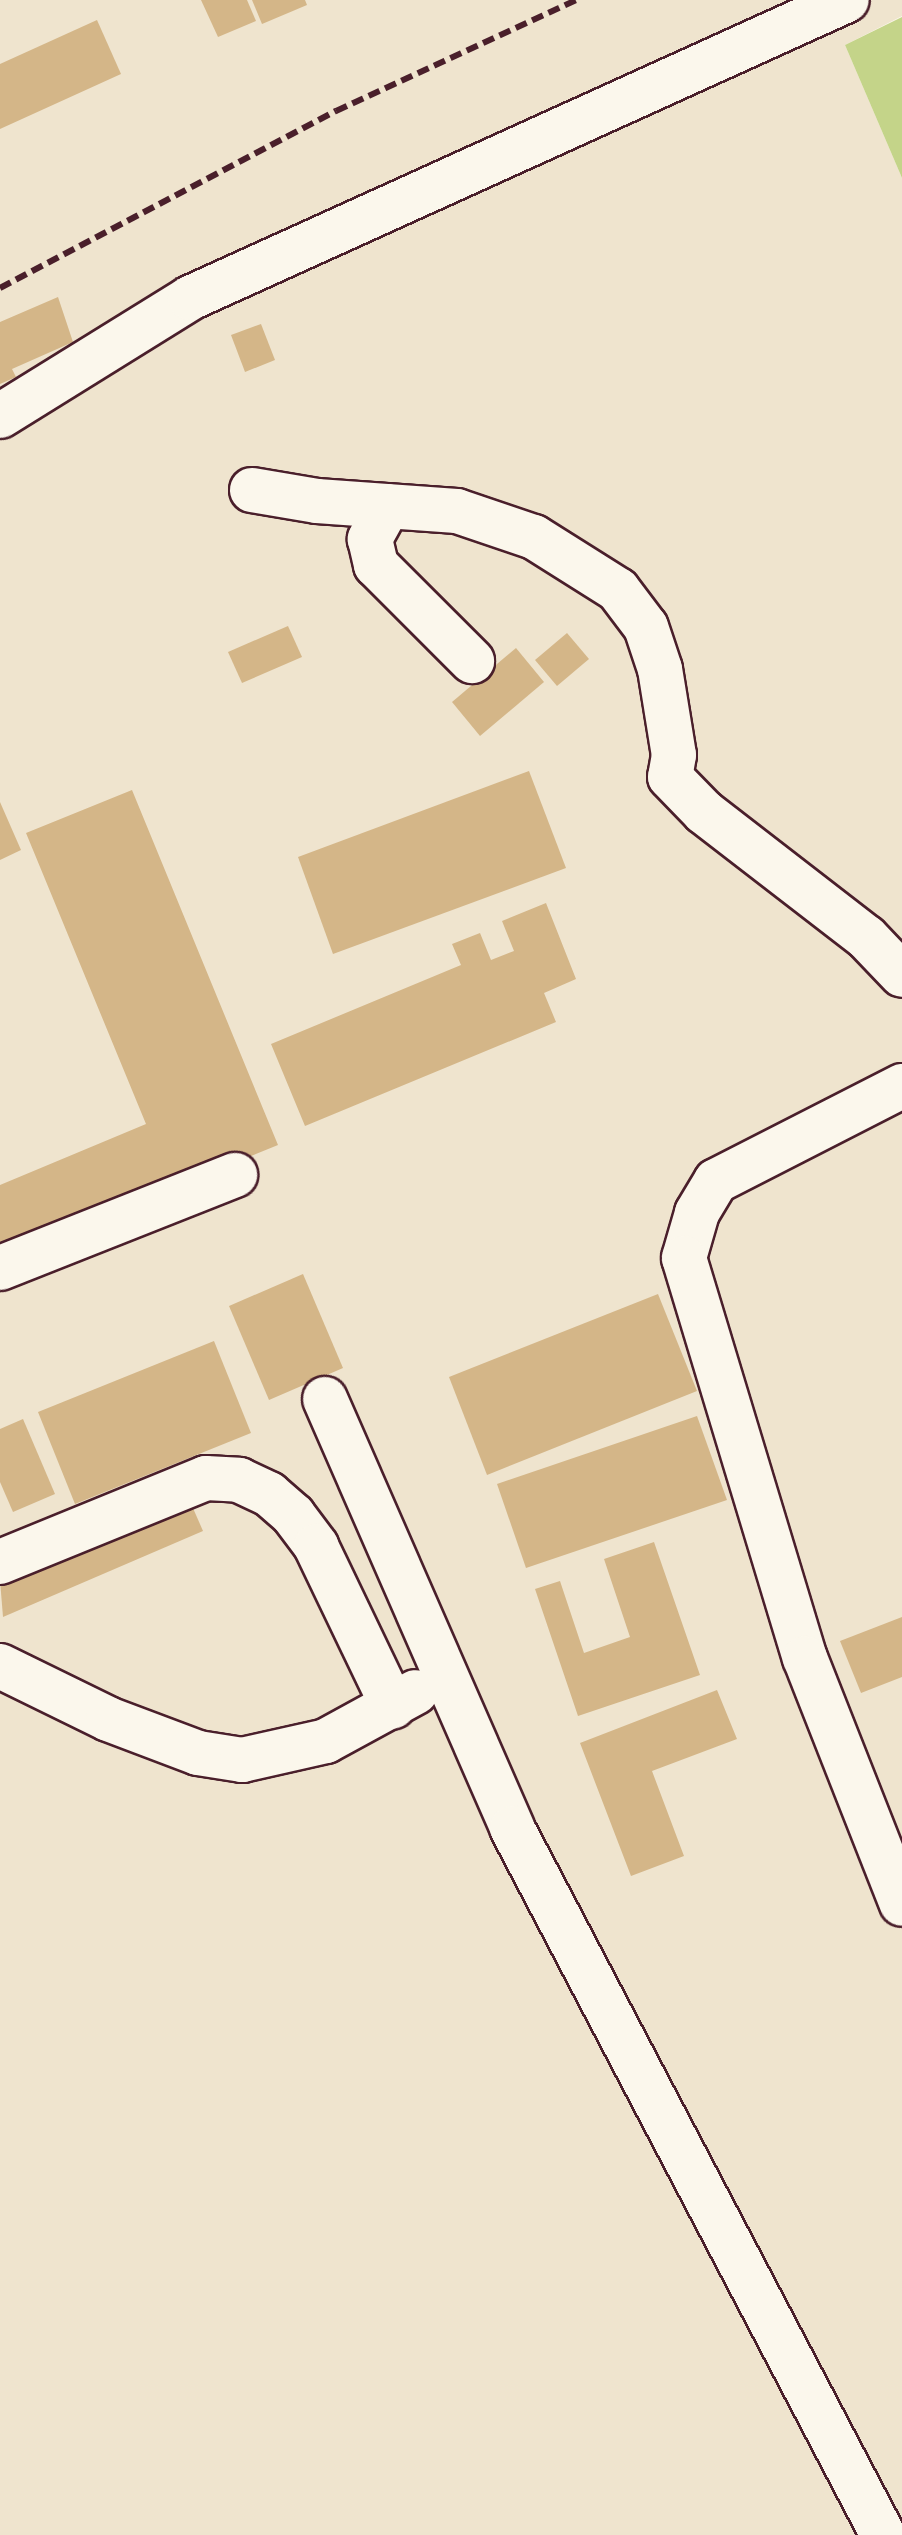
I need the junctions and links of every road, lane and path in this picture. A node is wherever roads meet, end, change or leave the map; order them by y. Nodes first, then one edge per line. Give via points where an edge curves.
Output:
1 (847, 0) edge
2 (0, 416) edge
3 (252, 490) dead end
4 (388, 506) junction
5 (472, 661) dead end
6 (902, 975) edge
7 (902, 1086) edge
8 (235, 1175) dead end
9 (0, 1268) edge
10 (325, 1399) dead end
11 (0, 1562) edge
12 (0, 1666) edge
13 (445, 1674) junction
14 (393, 1707) junction
15 (902, 1904) edge
16 (883, 2535) edge

1 - 2 lane via 190,298
3 - 4 lane
4 - 5 lane via 370,539 376,565
4 - 6 lane via 457,511 534,537 618,590 646,627 660,669 674,755 670,777 704,812 866,937
7 - 15 lane via 716,1181 697,1213 684,1258 805,1658
8 - 9 lane
10 - 13 lane
11 - 14 lane via 206,1478 239,1480 269,1494 316,1546
12 - 14 lane via 146,1734 198,1753 242,1760 326,1741
13 - 14 lane
13 - 16 lane via 512,1828

